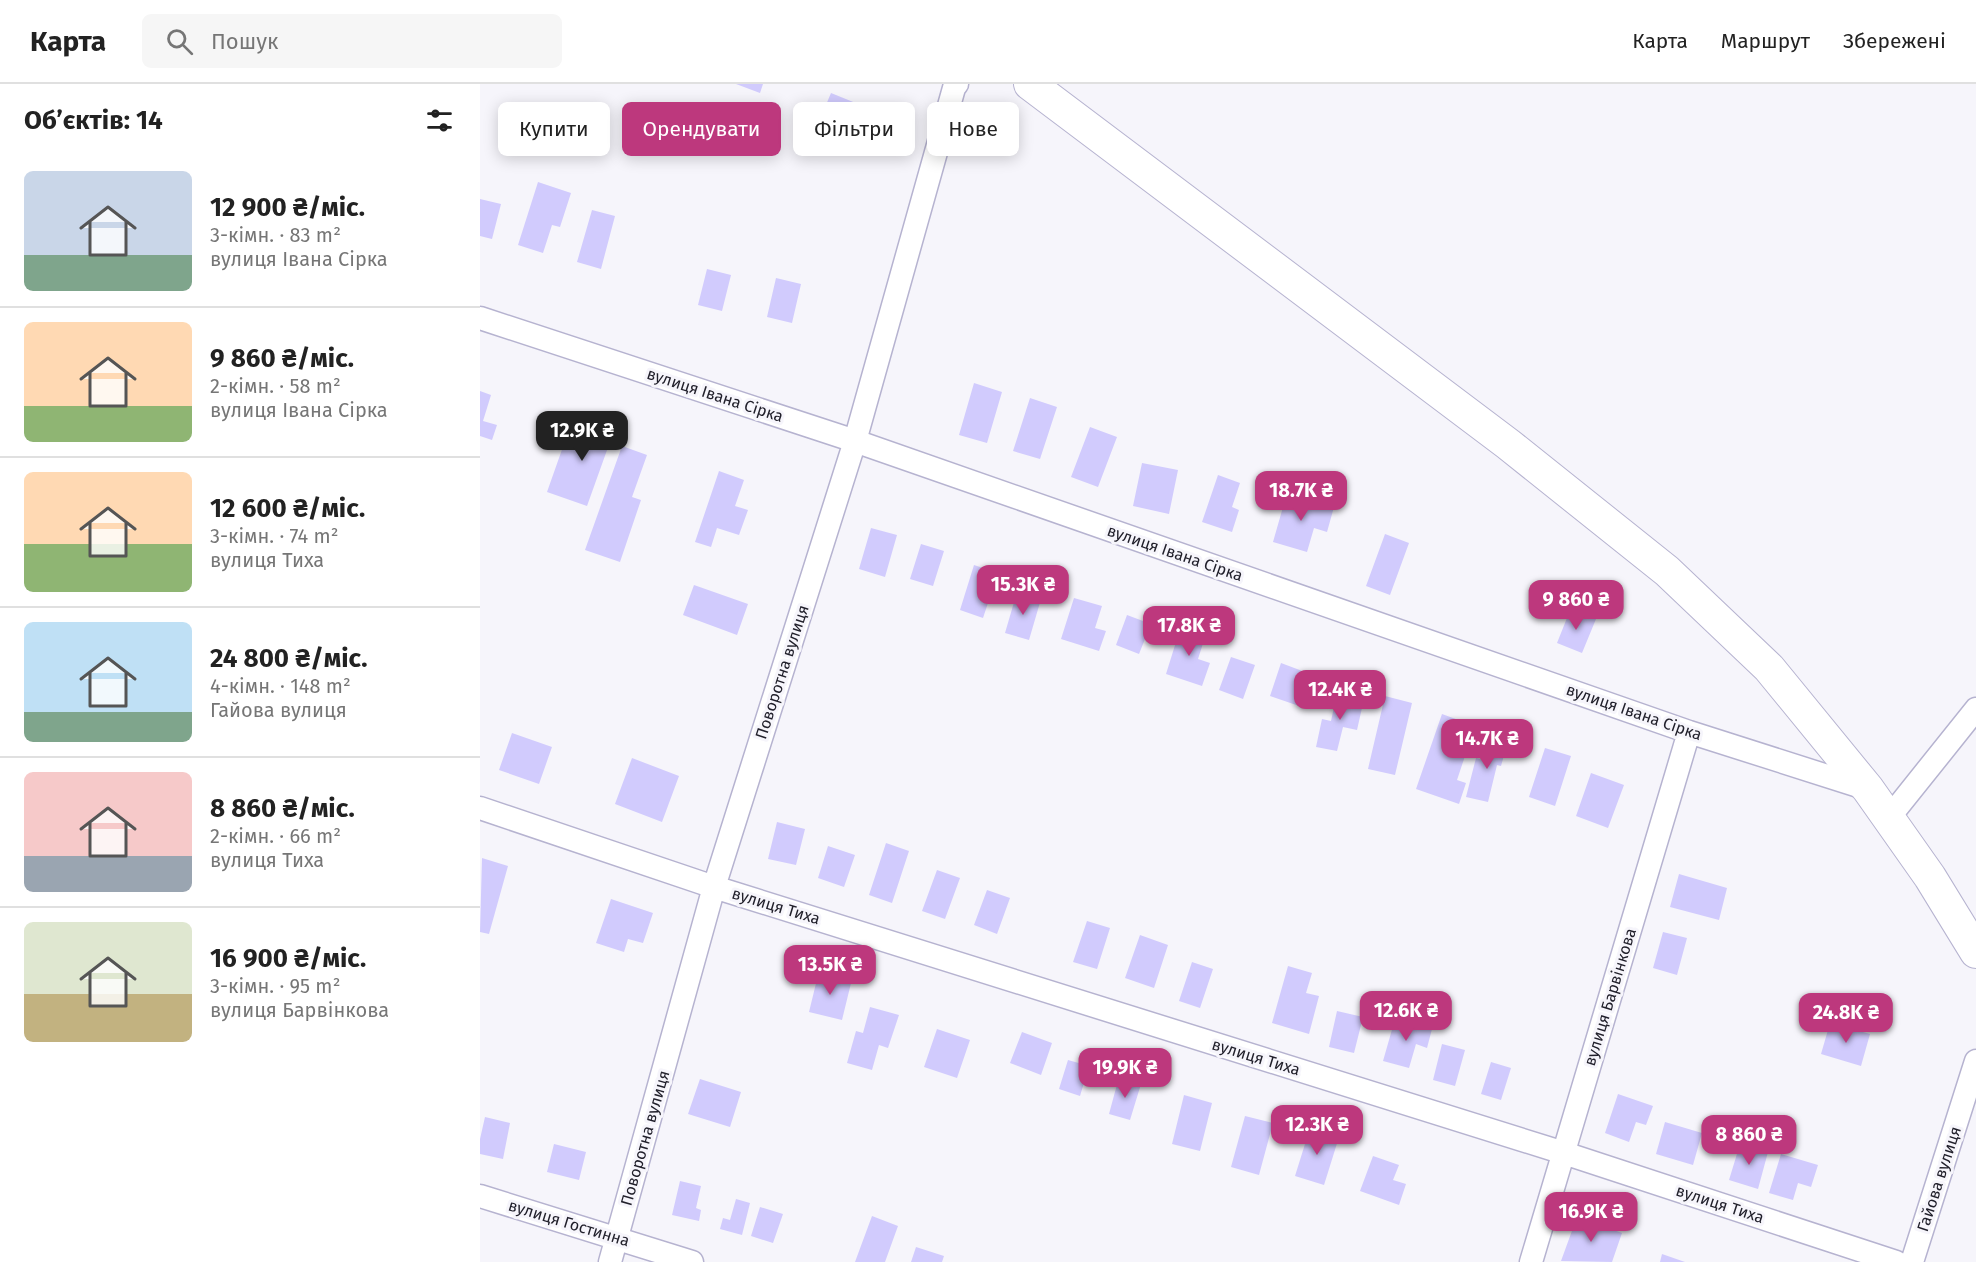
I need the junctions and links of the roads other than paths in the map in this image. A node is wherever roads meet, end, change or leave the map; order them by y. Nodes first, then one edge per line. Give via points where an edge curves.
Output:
1 (1030, 84) edge
2 (953, 85) edge
3 (480, 318) edge
4 (855, 441) junction
5 (1976, 708) edge
6 (1689, 732) junction
7 (1868, 789) junction
8 (480, 808) edge
9 (1888, 819) junction
10 (714, 887) junction
11 (1976, 952) edge
12 (1976, 1061) edge
13 (1564, 1153) junction
14 (480, 1196) edge
15 (617, 1238) junction
16 (610, 1262) edge
17 (692, 1262) edge
18 (1531, 1262) edge
19 (1896, 1262) edge
20 (1912, 1262) edge

1 - 7 street via 1508,444 1667,571 1769,668
2 - 4 street, Поворотна вулиця
3 - 4 street, вулиця Івана Сірка
4 - 6 street, вулиця Івана Сірка
4 - 10 street, Поворотна вулиця
5 - 9 street
6 - 7 street, вулиця Івана Сірка
6 - 13 street, вулиця Барвінкова
7 - 9 street
8 - 10 street, вулиця Тиха
9 - 11 street
10 - 13 street, вулиця Тиха
10 - 15 street, Поворотна вулиця
12 - 20 street, Гайова вулиця
13 - 18 street, вулиця Барвінкова
13 - 19 street, вулиця Тиха
14 - 15 street, вулиця Гостинна
15 - 16 street, Поворотна вулиця
15 - 17 street, вулиця Гостинна

